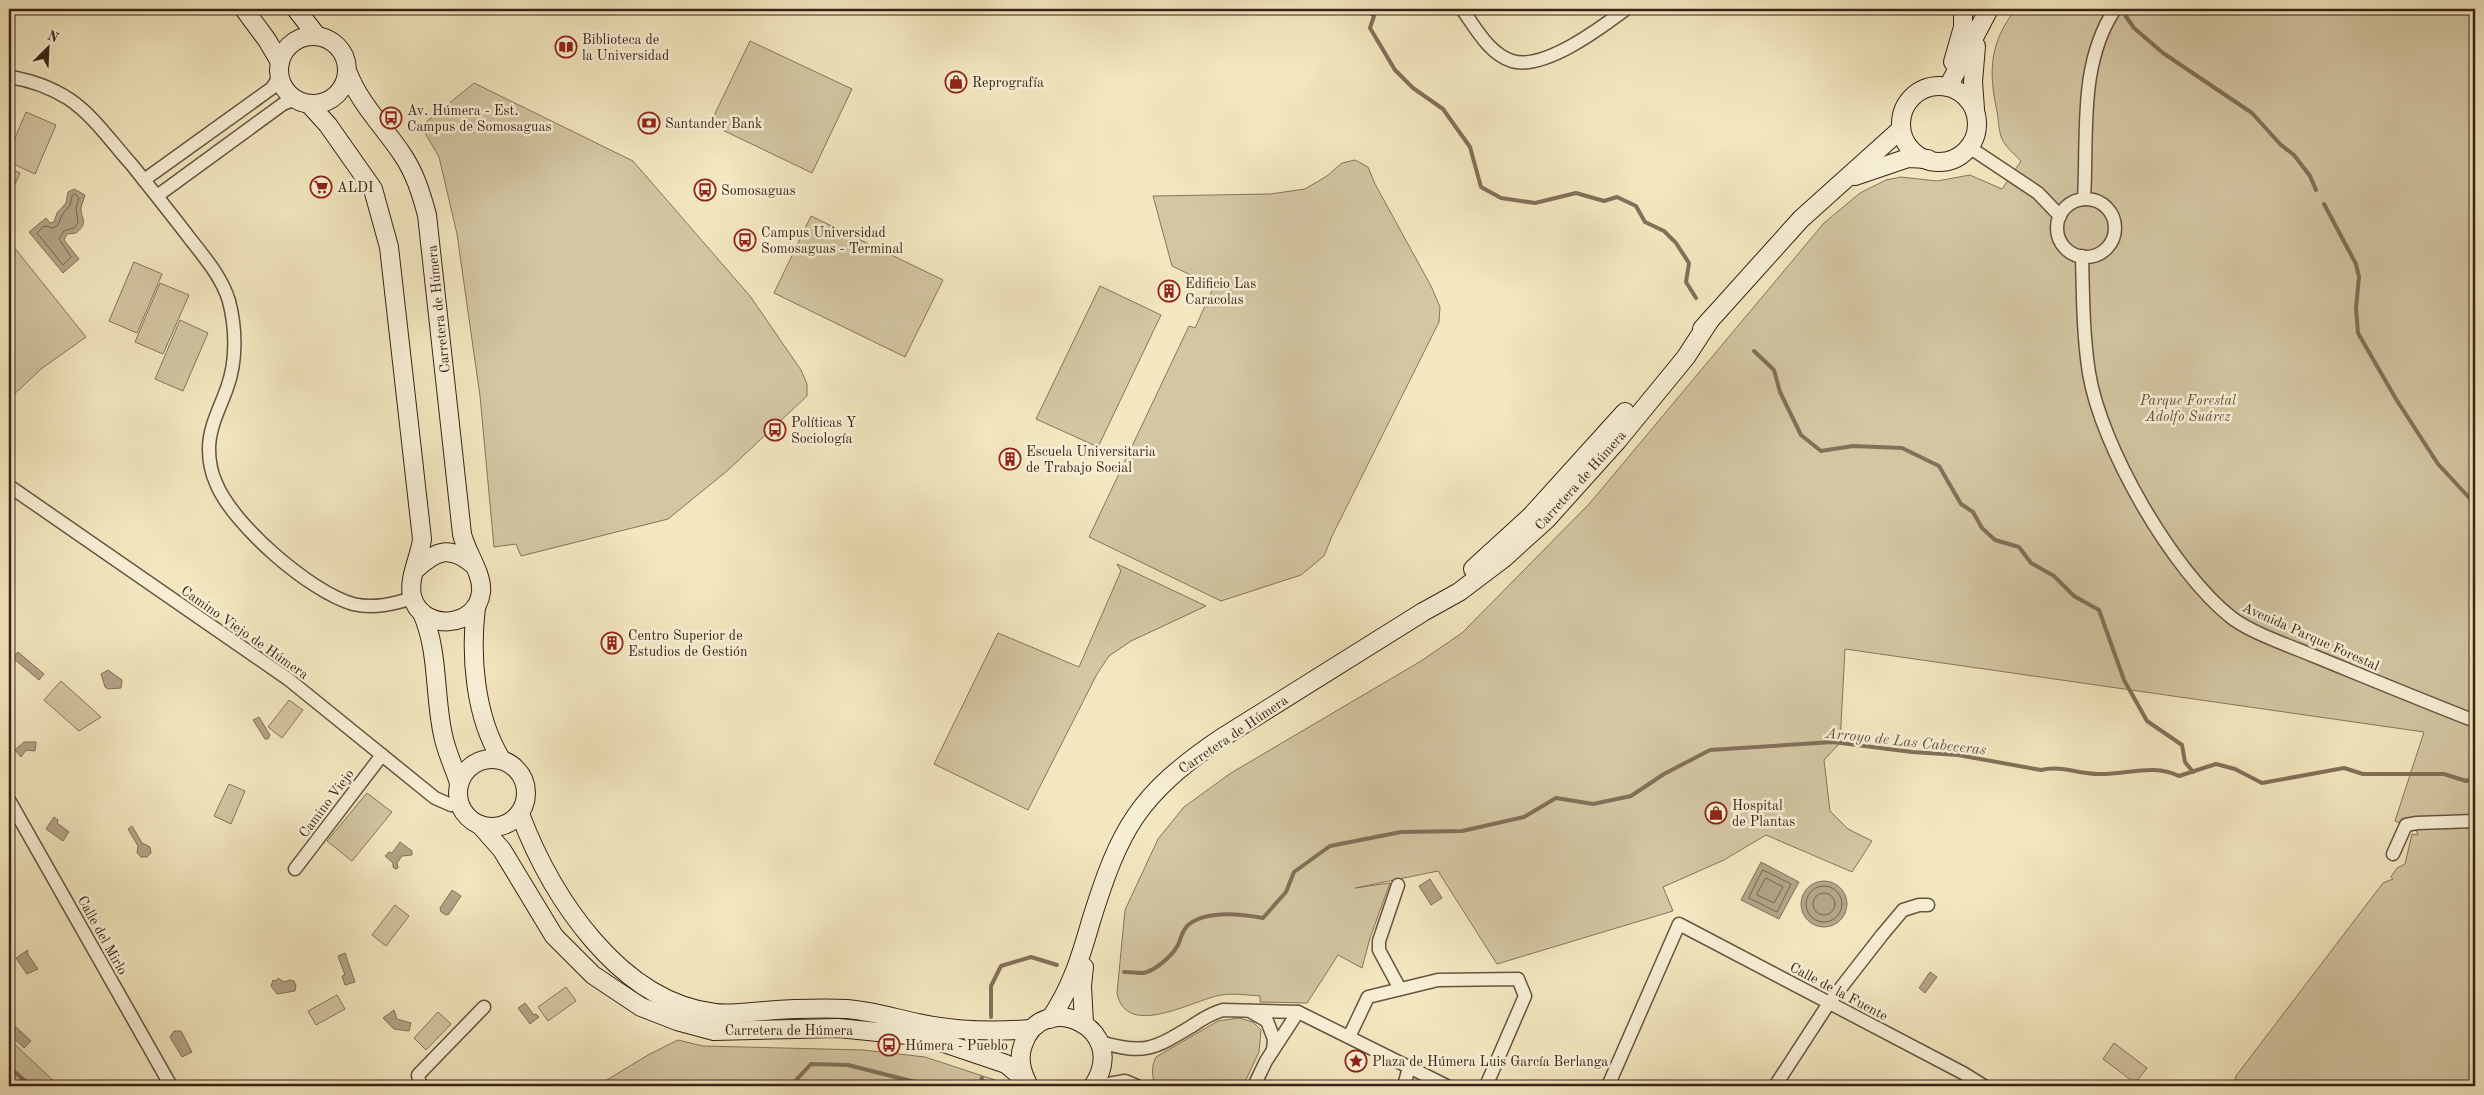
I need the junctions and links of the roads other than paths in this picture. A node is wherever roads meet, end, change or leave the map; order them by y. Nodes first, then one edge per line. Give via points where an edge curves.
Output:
1 (244, 9) edge
2 (296, 9) edge
3 (1462, 9) edge
4 (1626, 9) edge
5 (1963, 9) edge
6 (1989, 9) edge
7 (2114, 9) edge
8 (1980, 26) junction
9 (317, 36) junction
10 (280, 69) junction
11 (348, 73) junction
12 (9, 77) edge
13 (1945, 87) junction
14 (302, 102) junction
15 (1976, 112) junction
16 (1900, 130) junction
17 (1969, 147) junction
18 (1930, 160) junction
19 (144, 180) junction
20 (1843, 181) junction
21 (157, 196) junction
22 (2084, 199) junction
23 (2060, 216) junction
24 (2082, 256) junction
25 (9, 486) edge
26 (474, 565) junction
27 (416, 569) junction
28 (417, 605) junction
29 (476, 607) junction
30 (2475, 721) edge
31 (382, 756) junction
32 (501, 759) junction
33 (459, 783) junction
34 (10, 802) edge
35 (460, 805) junction
36 (520, 814) junction
37 (2475, 821) edge
38 (480, 825) junction
39 (2394, 854) dead end
40 (294, 869) dead end
41 (1398, 885) dead end
42 (1928, 905) dead end
43 (1088, 933) junction
44 (1400, 989) junction
45 (1829, 1003) junction
46 (484, 1007) dead end
47 (1246, 1009) junction
48 (1298, 1012) junction
49 (1050, 1019) junction
50 (1084, 1023) junction
51 (1031, 1029) junction
52 (947, 1035) junction
53 (1349, 1037) junction
54 (1100, 1042) junction
55 (1272, 1051) junction
56 (1409, 1067) junction
57 (1028, 1084) edge
58 (171, 1086) edge
59 (423, 1086) edge
60 (1095, 1086) edge
61 (1138, 1086) edge
62 (1255, 1086) edge
63 (1404, 1086) edge
64 (1447, 1086) edge
65 (1486, 1086) edge
66 (1608, 1086) edge
67 (1775, 1086) edge
68 (1984, 1086) edge

1 - 10 street via 267,40
2 - 9 street
3 - 4 street via 1496,51 1512,61 1525,62 1557,53
5 - 13 street via 1960,41
6 - 8 street
7 - 22 street via 2106,21 2090,73 2086,102
8 - 13 street
8 - 15 street via 1973,61
9 - 10 street via 304,37 287,47
9 - 11 street via 332,41 342,51
10 - 14 street via 285,90
10 - 19 street via 272,88
11 - 14 street via 343,88 331,100
11 - 26 street, Carretera de Húmera via 360,99 403,155 419,186 431,248 462,534
12 - 19 street via 39,83 69,99 92,118
13 - 15 street via 1963,94
13 - 16 street via 1923,90 1912,98 1904,111
14 - 21 street via 283,104
14 - 27 street via 328,125 373,189 382,216 389,247 422,539
15 - 17 street via 1976,134
16 - 18 street via 1905,142
16 - 20 street, Carretera de Húmera
17 - 18 street via 1951,159
17 - 23 street via 2038,193
18 - 20 street, Carretera de Húmera via 1908,158
19 - 21 street
20 - 43 street, Carretera de Húmera via 1801,219 1710,320 1675,371 1547,519 1504,558 1459,592 1220,739 1159,787 1136,813 1117,846
21 - 28 street via 215,272 228,300 234,350 231,375 210,430 209,448 216,484 230,508 266,548 309,581 335,596 353,604 374,607
22 - 23 street via 2069,204
22 - 24 street via 2093,199 2108,208 2115,224 2112,241 2106,248 2091,256
23 - 24 street via 2058,233 2061,242 2066,249
24 - 30 street, Avenida Parque Forestal via 2089,374 2107,433 2155,526 2203,591 2233,619 2276,640
25 - 31 street, Camino Viejo de Húmera via 288,679
26 - 27 street via 464,556 448,552 431,555
26 - 29 street via 481,578 482,593
27 - 28 street via 411,586
28 - 29 street via 435,620 450,622 465,617
28 - 33 street via 429,628 443,735
29 - 32 street via 477,685 484,725
31 - 35 street, Camino Viejo de Húmera via 435,798
31 - 40 street, Camino Viejo
32 - 33 street via 486,759 472,765
32 - 36 street via 512,764 522,775 526,786 526,799
33 - 35 street
34 - 58 street, Calle del Mirlo
35 - 38 street via 467,816
36 - 38 street via 504,825
36 - 52 street, Carretera de Húmera via 528,837 556,889 616,966 646,989 679,1004 715,1013 847,1009 882,1013
37 - 39 street via 2406,826
38 - 52 street, Carretera de Húmera via 502,850 554,936 593,974 640,1007 714,1031 838,1028
41 - 44 street via 1379,950
42 - 45 street via 1903,910
43 - 49 street, Carretera de Húmera via 1070,986
43 - 50 street, Carretera de Húmera via 1082,986
44 - 53 street via 1368,997
44 - 65 street via 1438,980 1518,979 1525,996
45 - 66 street, Calle de la Fuente via 1679,924
45 - 67 street
45 - 68 street, Calle de la Fuente
46 - 59 street via 418,1074
47 - 48 street
47 - 54 street via 1212,1013 1162,1044 1147,1049 1122,1048
47 - 55 street via 1267,1021 1274,1039
48 - 53 street
48 - 55 street
49 - 50 street via 1068,1017
49 - 51 street
50 - 54 street
51 - 52 street, Carretera de Húmera
51 - 57 street via 1020,1053 1021,1067
52 - 57 street, Carretera de Húmera via 1006,1064
53 - 56 street
54 - 60 street via 1104,1060
55 - 62 street
56 - 63 street
56 - 64 street
60 - 61 street via 1125,1081

